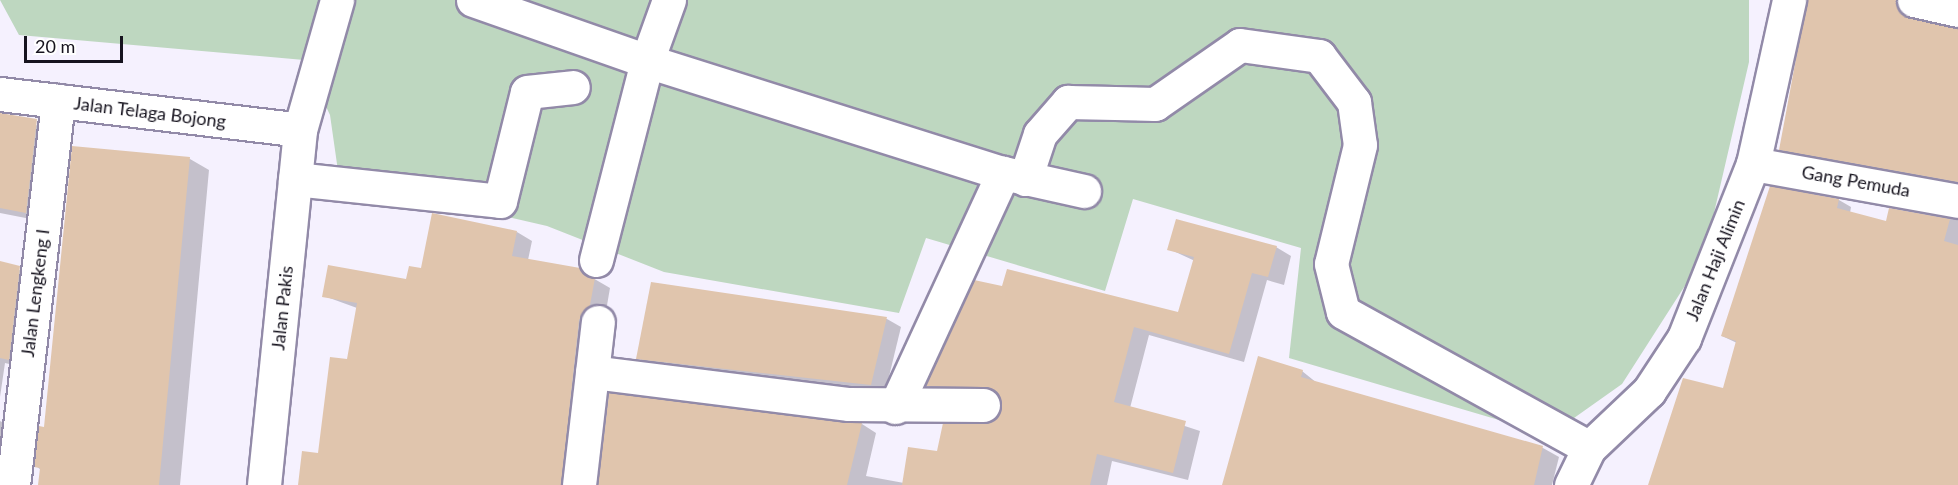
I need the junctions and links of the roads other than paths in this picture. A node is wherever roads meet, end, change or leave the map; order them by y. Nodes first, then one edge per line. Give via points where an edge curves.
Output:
1 (337, 0) edge
2 (473, 0) edge
3 (669, 0) edge
4 (1789, 0) edge
5 (1914, 0) edge
6 (1958, 10) edge
7 (647, 61) junction
8 (573, 87) dead end
9 (0, 93) edge
10 (58, 101) junction
11 (300, 130) junction
12 (1753, 164) junction
13 (1014, 176) junction
14 (295, 179) junction
15 (1084, 191) dead end
16 (1958, 201) edge
17 (596, 260) dead end
18 (598, 322) dead end
19 (592, 372) junction
20 (982, 405) dead end
21 (895, 407) junction
22 (1589, 448) junction
23 (13, 485) edge
24 (264, 485) edge
25 (579, 485) edge
26 (1571, 485) edge

1 - 11 street, Jalan Pakis
2 - 7 street
3 - 7 street
4 - 12 street, Jalan Haji Alimin
5 - 6 street
7 - 13 street
7 - 17 street
8 - 14 street via 527,92 500,201
9 - 10 street, Jalan Telaga Bojong
10 - 11 street, Jalan Telaga Bojong
10 - 23 street, Jalan Lengkeng I
11 - 14 street, Jalan Pakis
12 - 16 street, Gang Pemuda
12 - 22 street, Jalan Haji Alimin via 1684,338 1649,391
13 - 15 street
13 - 21 street
13 - 22 street via 1040,134 1068,102 1155,104 1240,45 1319,56 1354,102 1360,145 1331,264 1343,312
14 - 24 street, Jalan Pakis
18 - 19 street
19 - 21 street
19 - 25 street
20 - 21 street
22 - 26 street, Jalan Haji Alimin

